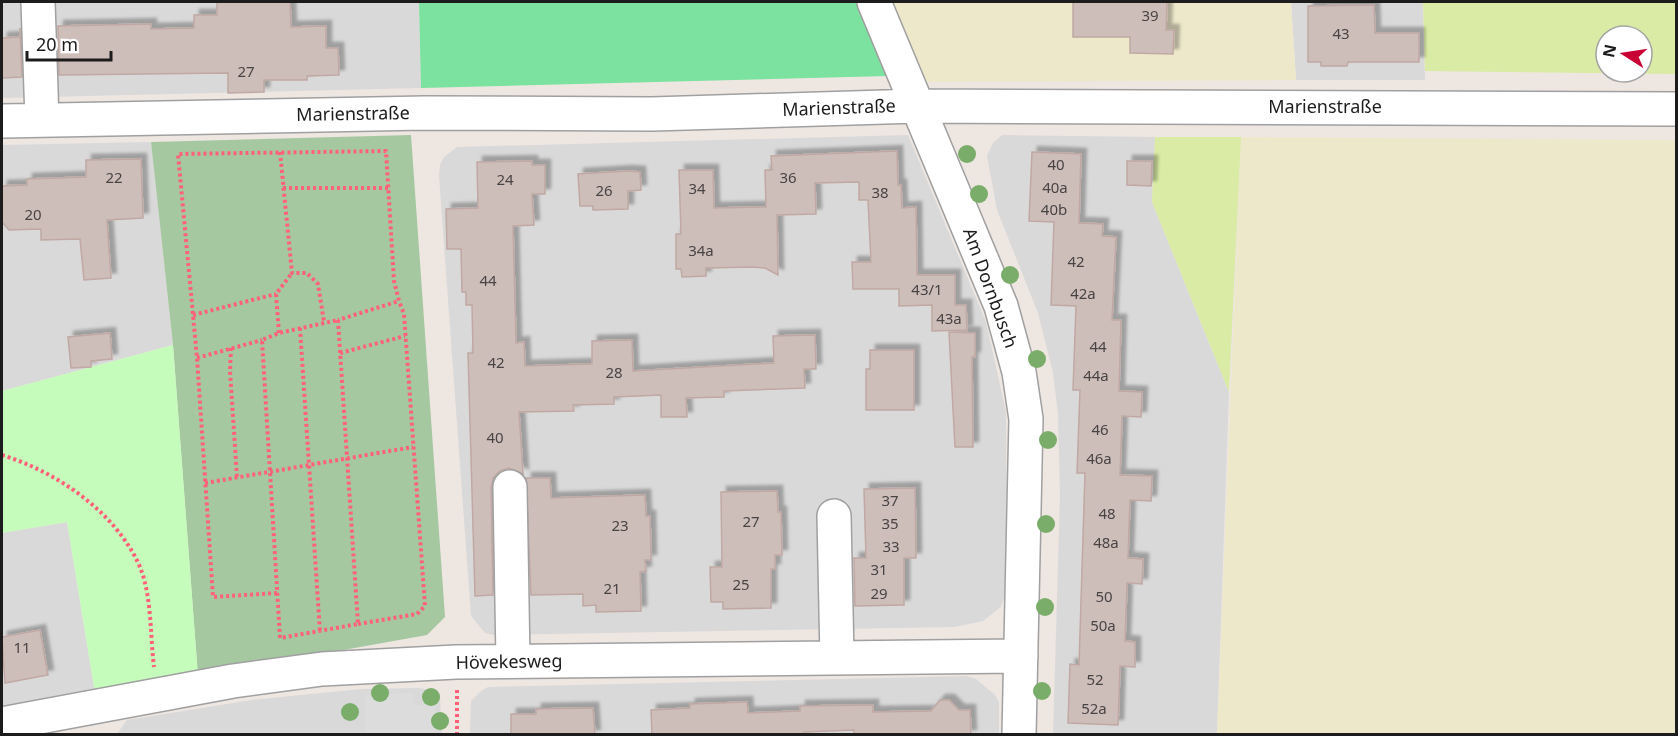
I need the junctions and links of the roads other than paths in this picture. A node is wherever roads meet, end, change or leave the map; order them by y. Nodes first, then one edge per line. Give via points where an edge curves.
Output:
1 (38, 2) edge
2 (874, 2) edge
3 (917, 106) junction
4 (1677, 109) edge
5 (42, 120) junction
6 (2, 121) edge
7 (510, 487) dead end
8 (834, 516) dead end
9 (1021, 656) junction
10 (837, 658) junction
11 (513, 661) junction
12 (93, 721) edge
13 (2, 724) edge
14 (1019, 735) edge

1 - 5 street
2 - 3 street, Am Dornbusch
3 - 4 street, Marienstraße
3 - 5 street, Marienstraße via 652,114
3 - 9 street, Am Dornbusch via 1001,306 1019,372 1026,419
5 - 6 street, Marienstraße
7 - 11 street
8 - 10 street
9 - 10 street, Hövekesweg
9 - 14 street, Am Dornbusch
10 - 11 street, Hövekesweg
11 - 12 street, Hövekesweg via 322,669 233,681 158,697
12 - 13 street, Hövekesweg

